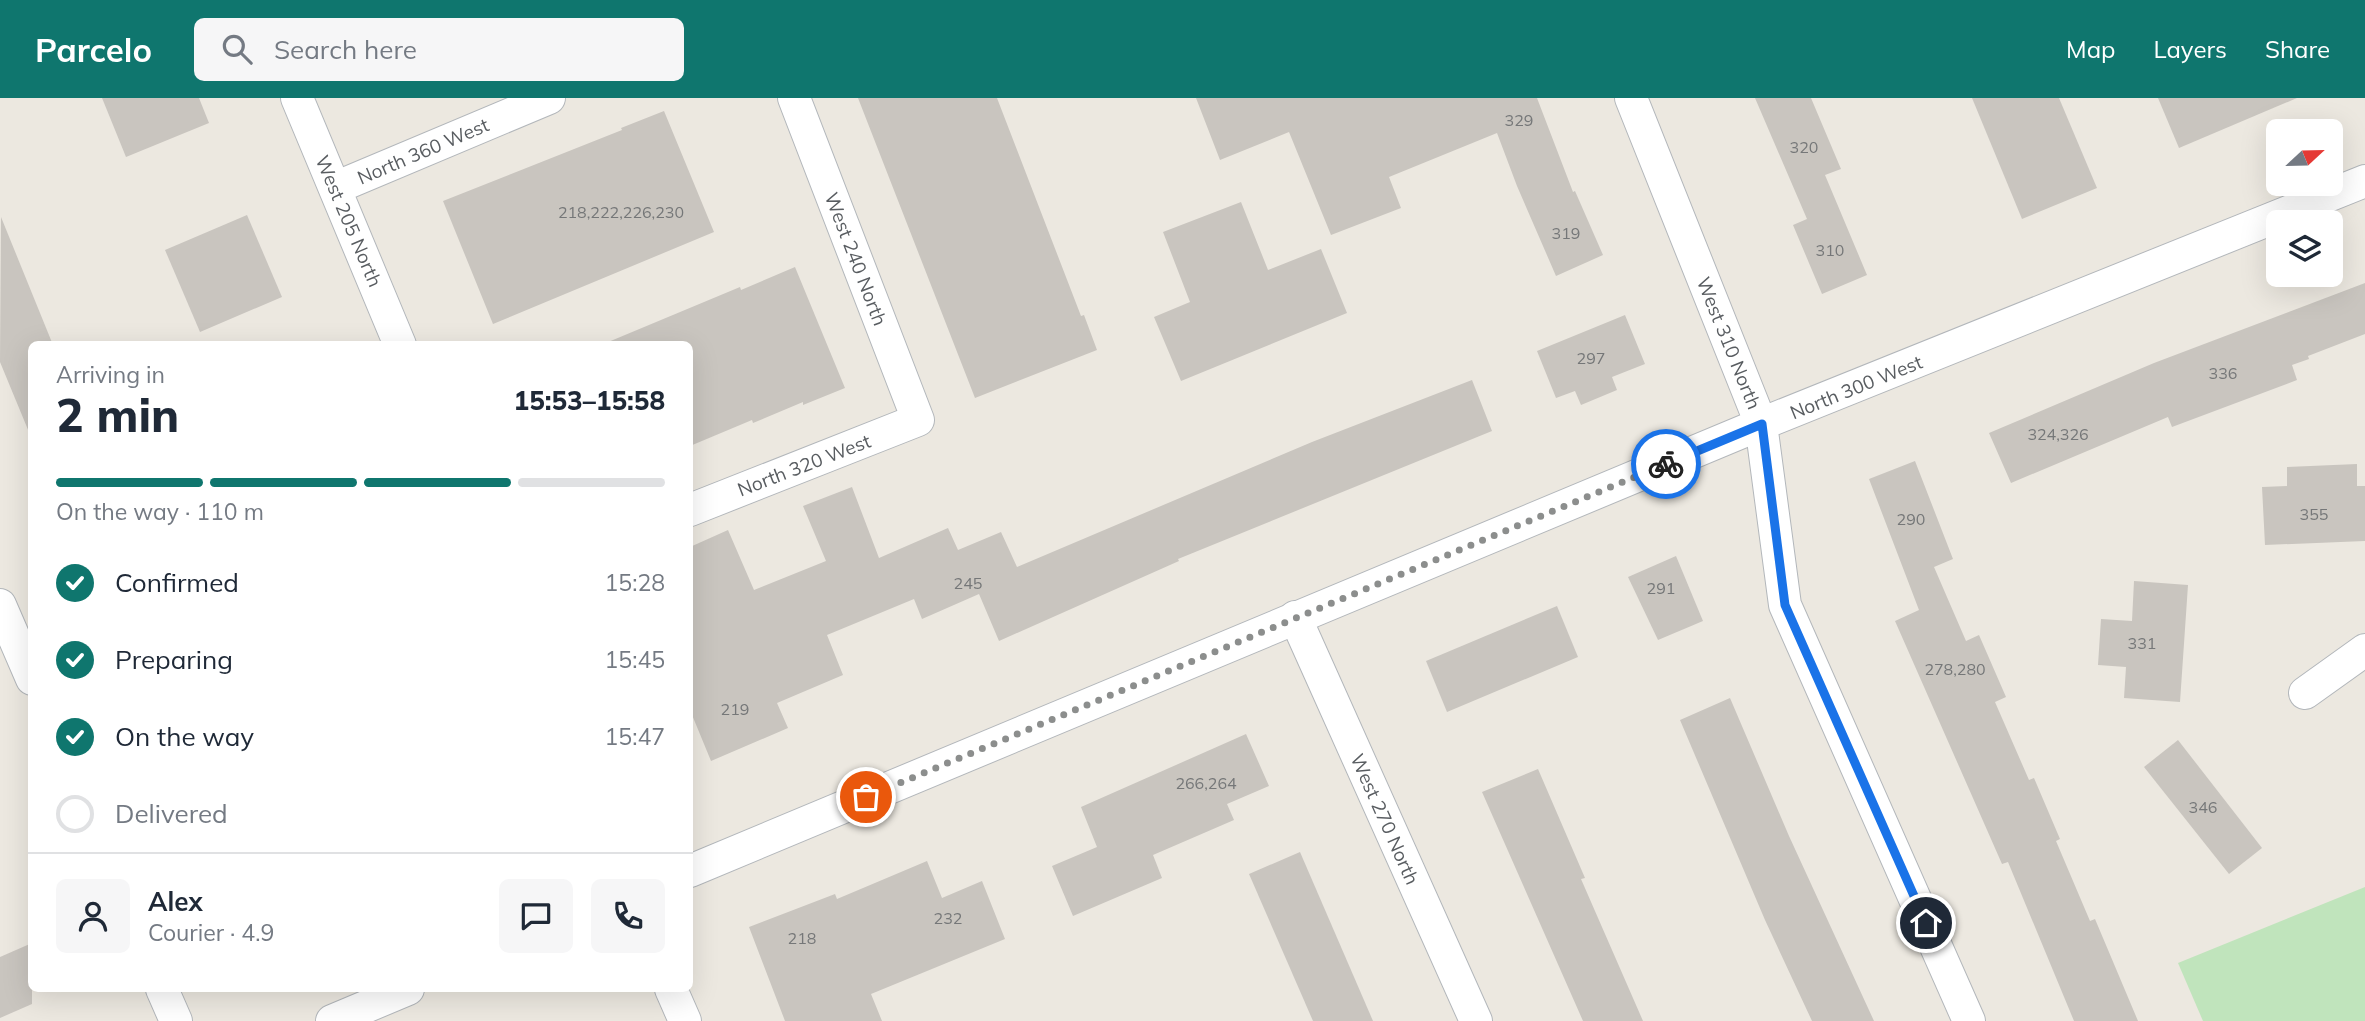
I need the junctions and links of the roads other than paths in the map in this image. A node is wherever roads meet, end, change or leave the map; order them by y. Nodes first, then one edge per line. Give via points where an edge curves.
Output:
1 (297, 98) edge
2 (549, 98) edge
3 (794, 98) edge
4 (1631, 98) edge
5 (2365, 181) edge
6 (335, 188) junction
7 (398, 341) edge
8 (918, 420) joint
9 (1762, 424) junction
10 (693, 509) edge
11 (0, 605) edge
12 (1295, 617) junction
13 (2365, 650) edge
14 (28, 670) edge
15 (2305, 693) dead end
16 (693, 870) edge
17 (163, 992) edge
18 (401, 992) edge
19 (672, 992) edge
20 (176, 1021) edge
21 (332, 1021) edge
22 (685, 1021) edge
23 (1476, 1021) edge
24 (1969, 1021) edge

1 - 6 street, West 205 North
2 - 6 street, North 360 West
3 - 8 street, West 240 North
4 - 9 street, West 310 North
5 - 9 street, North 300 West
6 - 7 street, West 205 North
8 - 10 street, North 320 West
9 - 12 street, North 300 West
9 - 24 street, West 310 North via 1785,605
11 - 14 street
12 - 16 street, North 300 West
12 - 23 street, West 270 North
13 - 15 street
17 - 20 street
18 - 21 street
19 - 22 street

